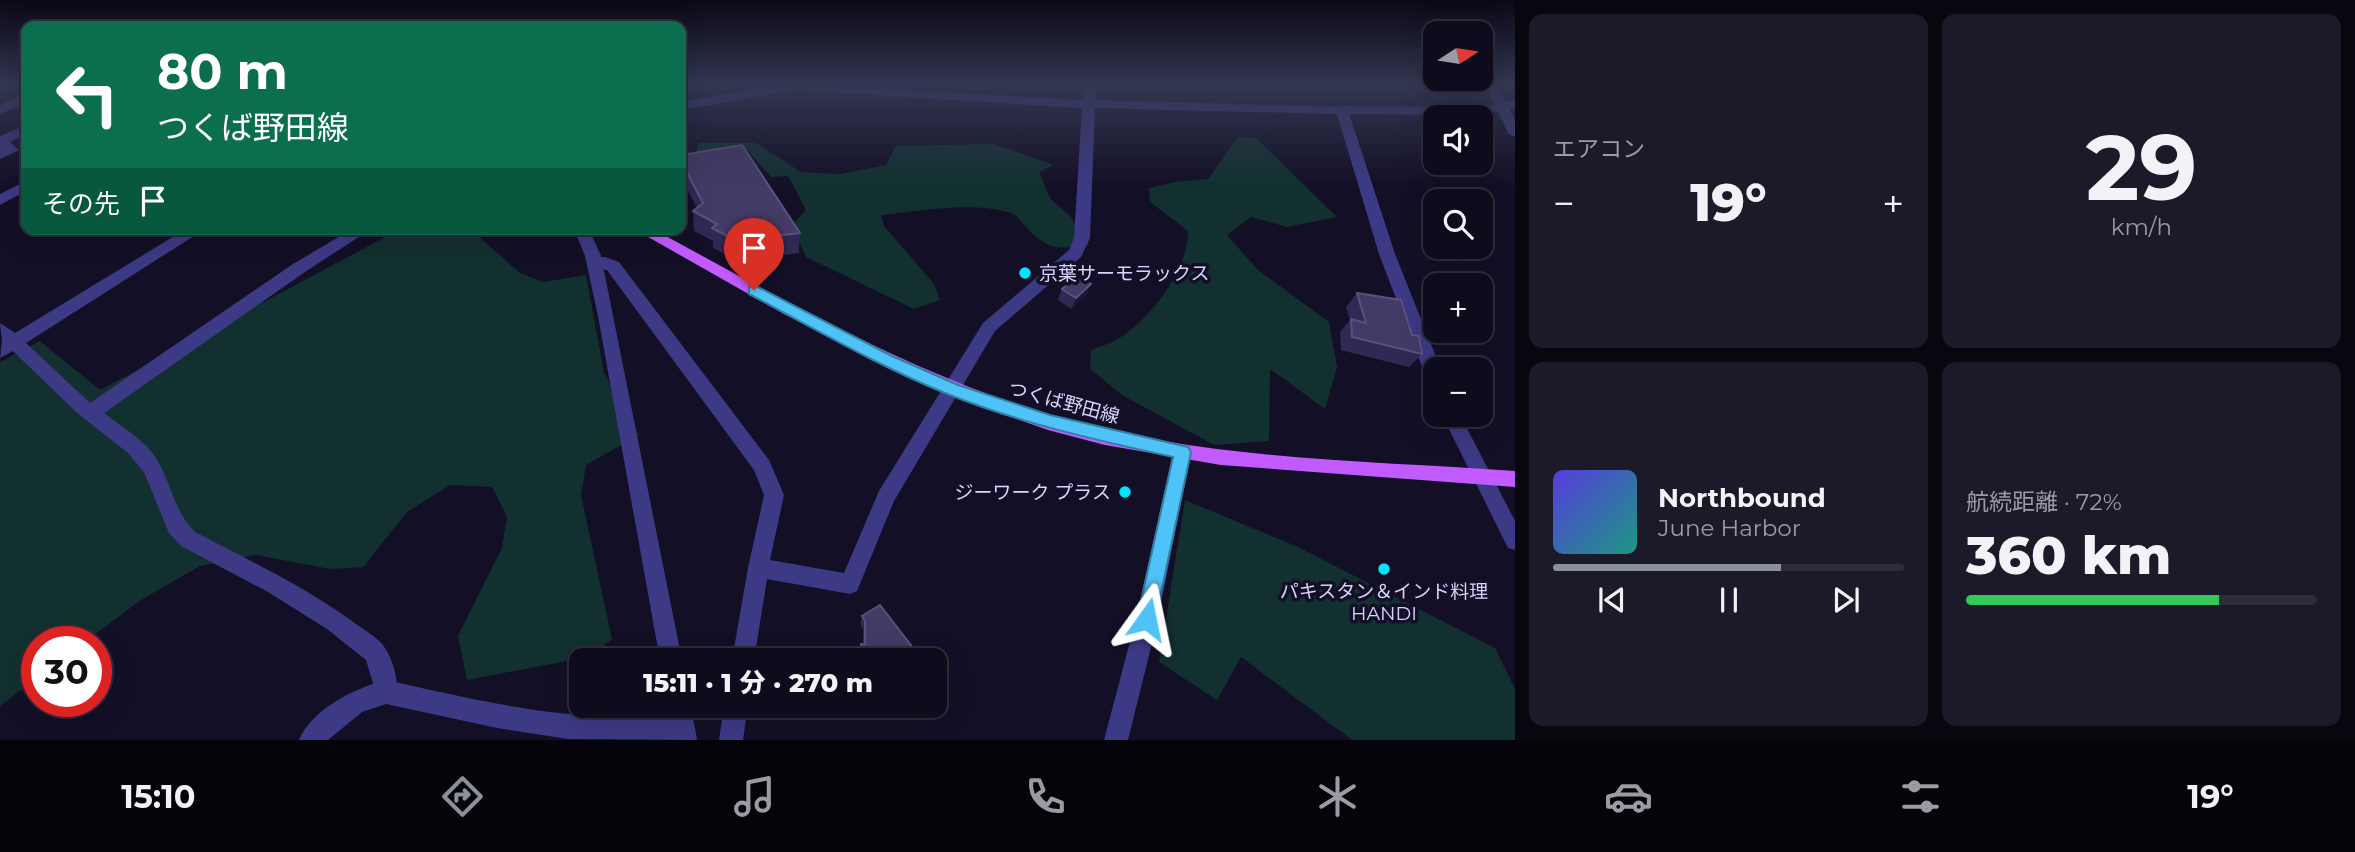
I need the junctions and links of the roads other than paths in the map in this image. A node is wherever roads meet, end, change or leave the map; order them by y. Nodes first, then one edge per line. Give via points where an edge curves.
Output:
1 (1087, 119) edge
2 (1345, 119) edge
3 (21, 131) edge
4 (0, 155) edge
5 (21, 188) edge
6 (0, 200) edge
7 (188, 235) edge
8 (354, 235) edge
9 (583, 235) edge
10 (652, 235) edge
11 (594, 262) junction
12 (4, 340) edge
13 (1427, 357) edge
14 (952, 389) junction
15 (90, 413) junction
16 (1457, 427) edge
17 (1182, 452) junction
18 (1481, 477) junction
19 (1515, 479) edge
20 (1515, 541) edge
21 (758, 568) junction
22 (669, 648) edge
23 (745, 648) edge
24 (386, 692) junction
25 (734, 718) edge
26 (682, 723) edge
27 (551, 734) edge
28 (311, 740) edge
29 (731, 740) edge
30 (1116, 740) edge

1 - 14 street via 1083,238 1076,253 989,327
2 - 13 street via 1387,254
3 - 4 street via 0,141 12,150
5 - 6 street
7 - 12 street
8 - 15 street
9 - 11 street
10 - 14 main road, つくば野田線 via 849,341
11 - 21 street via 613,266 762,466 774,495
11 - 22 street
12 - 15 street
14 - 17 main road, つくば野田線 via 1050,422
14 - 21 street via 886,497 850,584
15 - 24 street via 135,447 152,467 176,527 188,539 276,585 374,652
16 - 18 street
17 - 18 main road, つくば野田線
17 - 30 street
18 - 19 main road, つくば野田線
18 - 20 street
21 - 23 street
24 - 27 street
24 - 28 street via 366,695 341,711
25 - 29 street
26 - 27 street via 619,733

